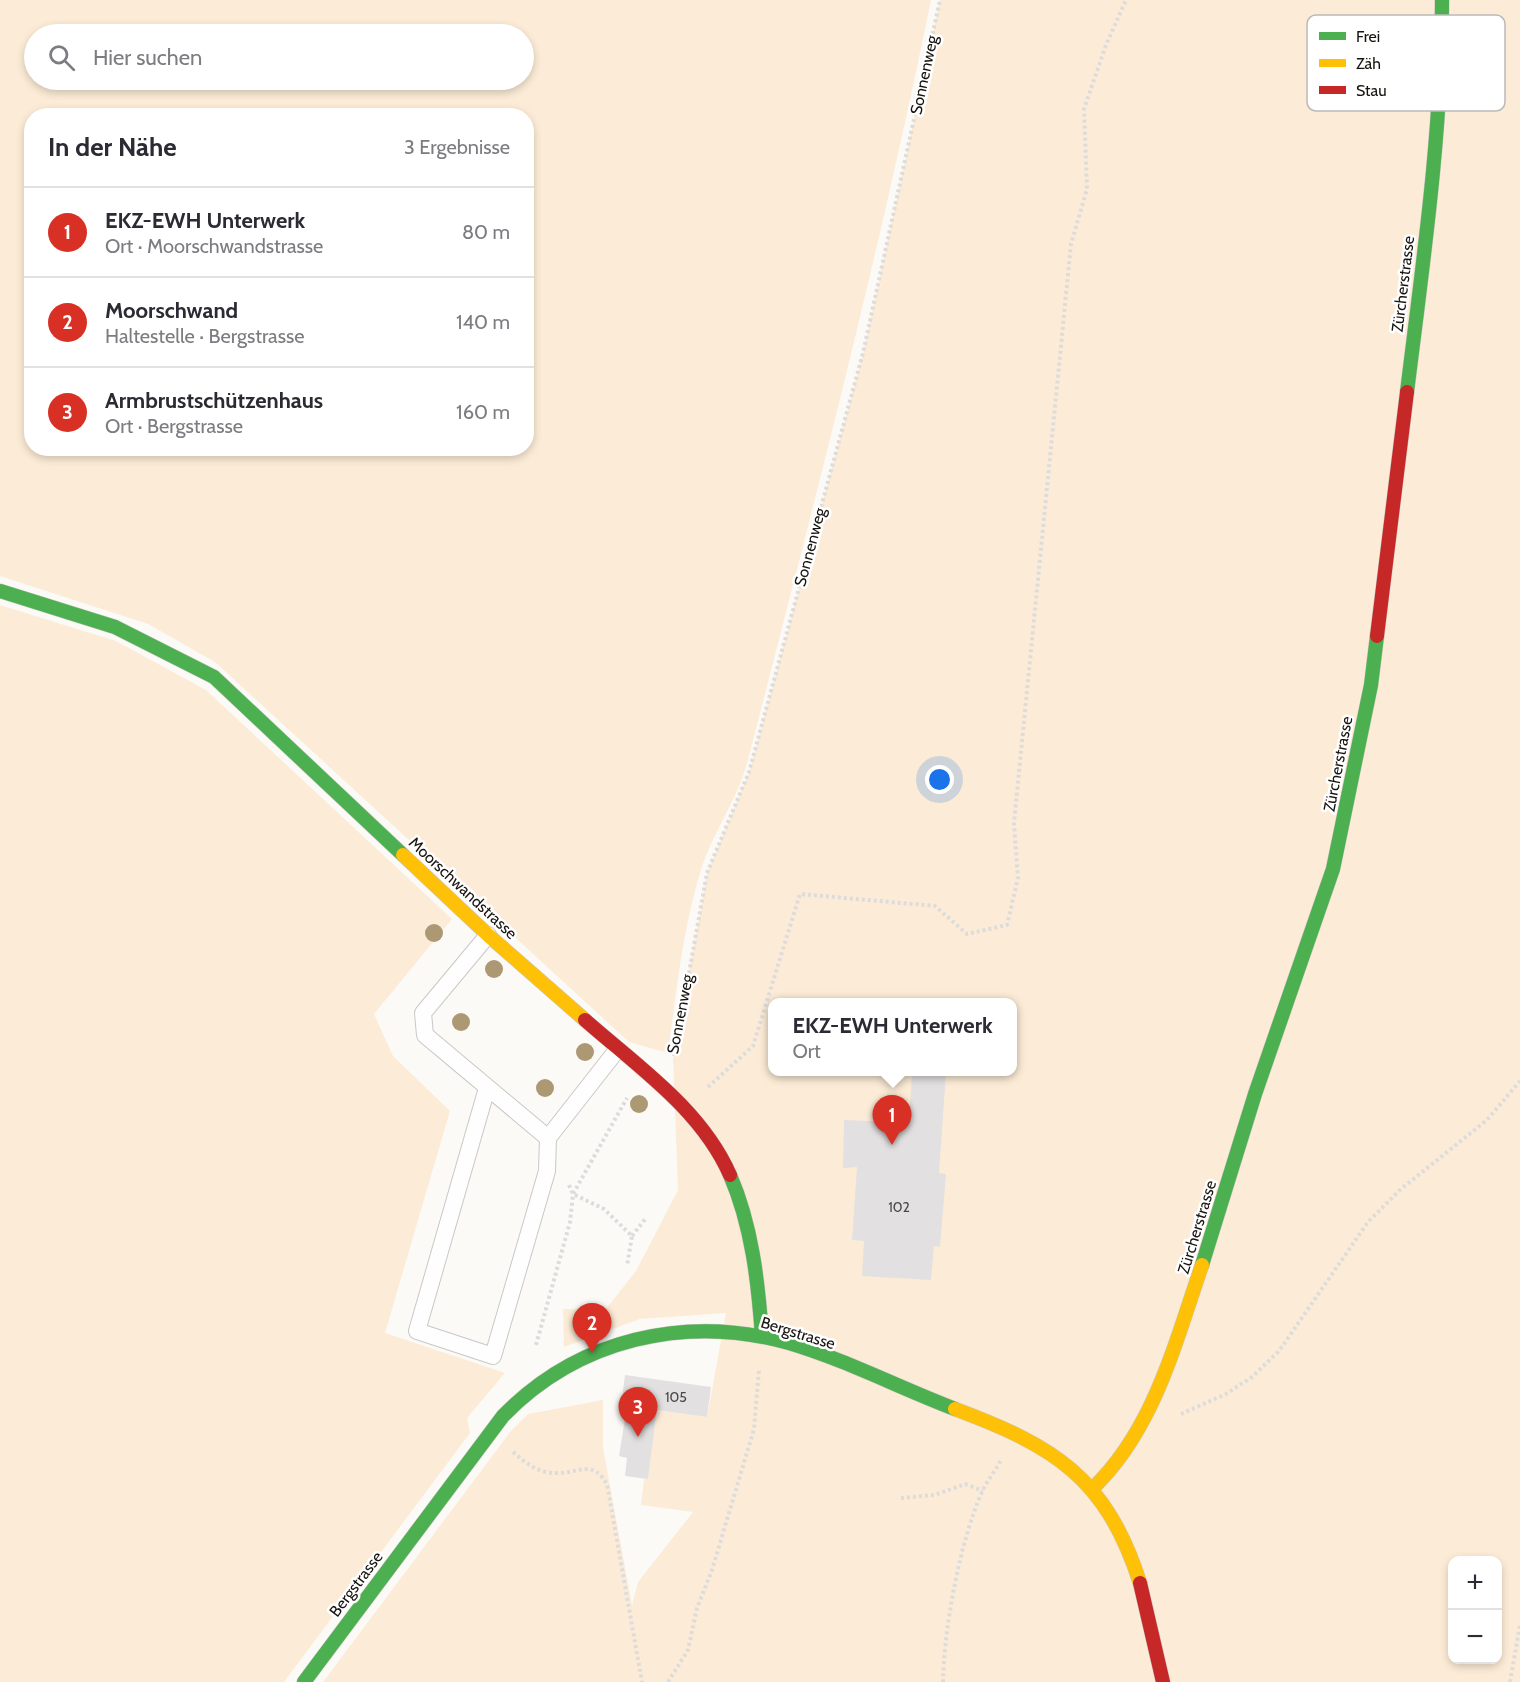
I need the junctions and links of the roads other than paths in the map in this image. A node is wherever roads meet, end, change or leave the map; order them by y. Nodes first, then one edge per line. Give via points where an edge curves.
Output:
1 (1437, 111) edge
2 (0, 591) edge
3 (488, 935) junction
4 (617, 1050) junction
5 (487, 1088) junction
6 (548, 1138) junction
7 (762, 1336) junction
8 (1092, 1489) junction
9 (304, 1682) edge
10 (1163, 1682) edge

1 - 8 street, Zürcherstrasse via 1371,686 1333,869 1167,1367 1145,1418 1113,1469
2 - 3 street, Moorschwandstrasse via 115,627 214,677
3 - 4 street, Moorschwandstrasse
3 - 5 lane via 423,1013 425,1035
4 - 6 lane
4 - 7 street, Moorschwandstrasse via 685,1108 727,1169 745,1217 760,1292
5 - 6 lane
5 - 6 lane via 417,1331 493,1356 547,1172
7 - 8 street, Bergstrasse via 1016,1434 1048,1451
7 - 9 street, Bergstrasse via 710,1331 617,1344 571,1362 528,1390 490,1432
8 - 10 street, Bergstrasse via 1132,1560 1150,1617

